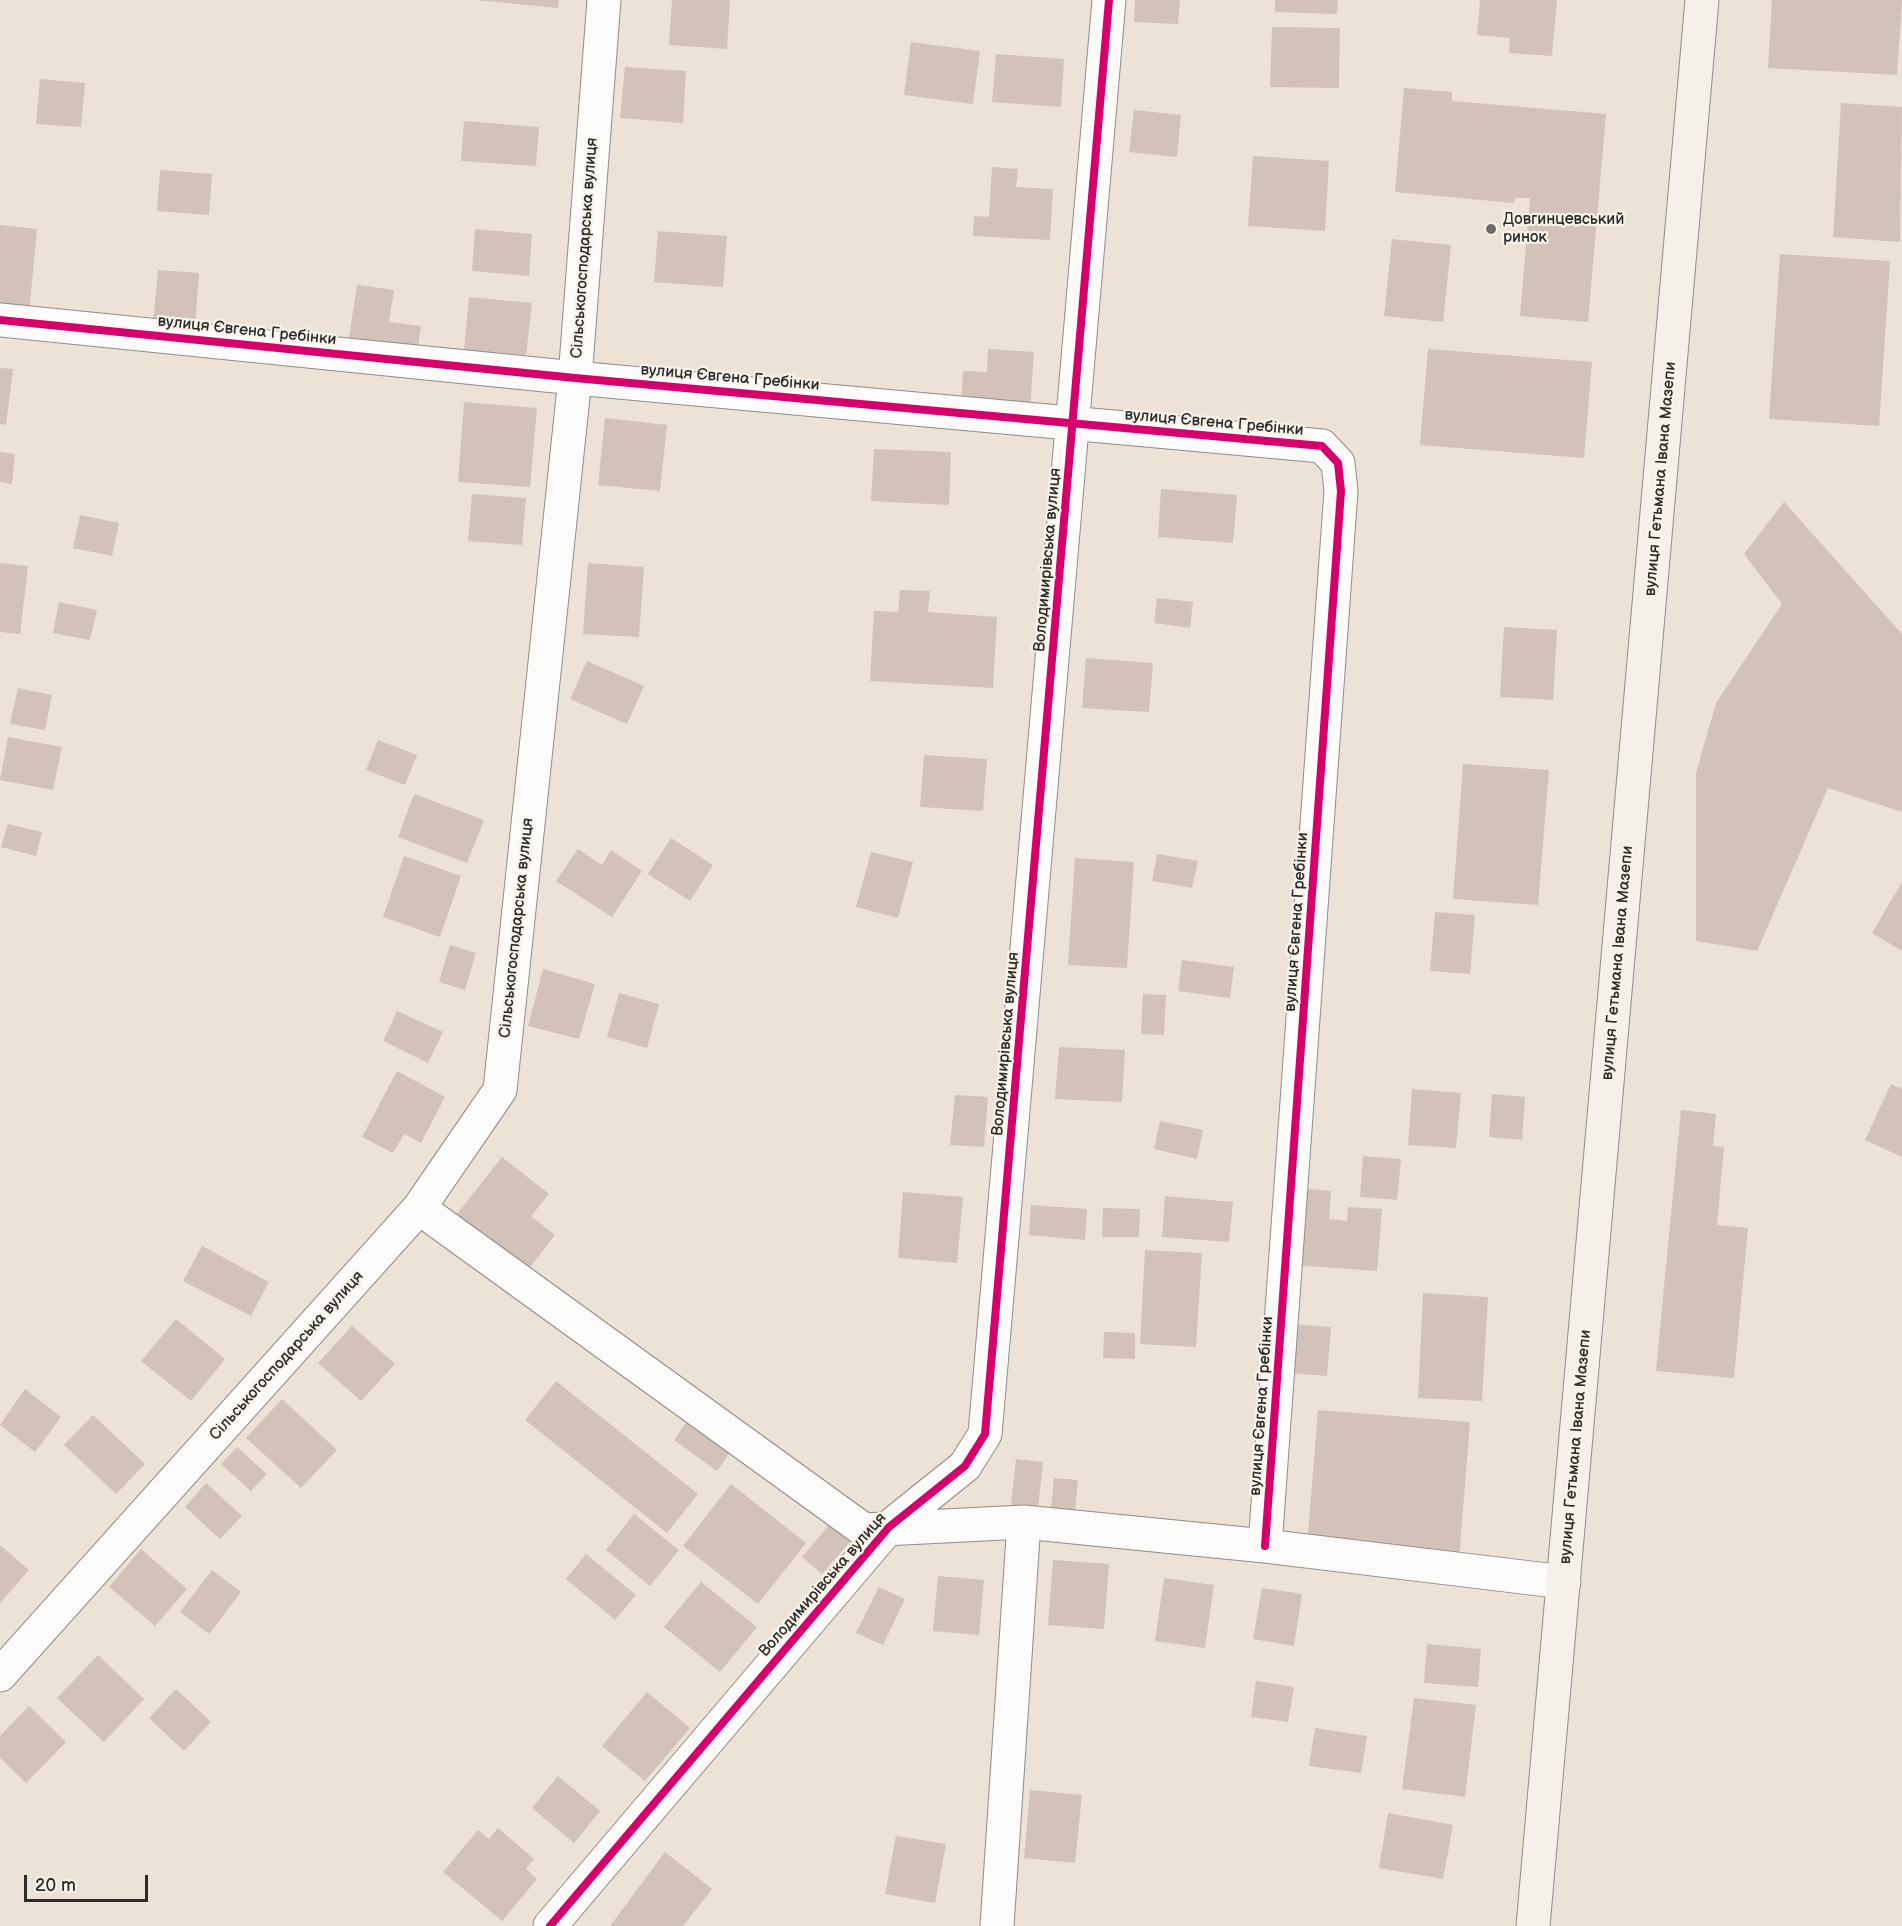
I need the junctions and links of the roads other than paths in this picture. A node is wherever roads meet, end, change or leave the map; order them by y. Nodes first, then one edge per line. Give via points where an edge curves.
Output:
1 (604, 0) edge
2 (1109, 0) edge
3 (1702, 0) edge
4 (0, 320) edge
5 (575, 378) junction
6 (1074, 424) junction
7 (419, 1208) junction
8 (1024, 1522) junction
9 (889, 1527) junction
10 (1265, 1545) junction
11 (1564, 1582) junction
12 (0, 1675) edge
13 (550, 1926) edge
14 (997, 1926) edge
15 (1533, 1926) edge

1 - 5 street, Сільськогосподарська вулиця
2 - 6 street, Володимирівська вулиця
3 - 11 main road, вулиця Гетьмана Івана Мазепи
4 - 5 street, вулиця Євгена Гребінки
5 - 6 street, вулиця Євгена Гребінки
5 - 7 street, Сільськогосподарська вулиця via 500,1090
6 - 9 street, Володимирівська вулиця via 985,1434 965,1466
6 - 10 street, вулиця Євгена Гребінки via 1322,446 1338,464 1340,502
7 - 9 street via 864,1530
7 - 12 street, Сільськогосподарська вулиця
8 - 9 street
8 - 10 street
8 - 14 street
9 - 13 street, Володимирівська вулиця
10 - 11 street
11 - 15 main road, вулиця Гетьмана Івана Мазепи

